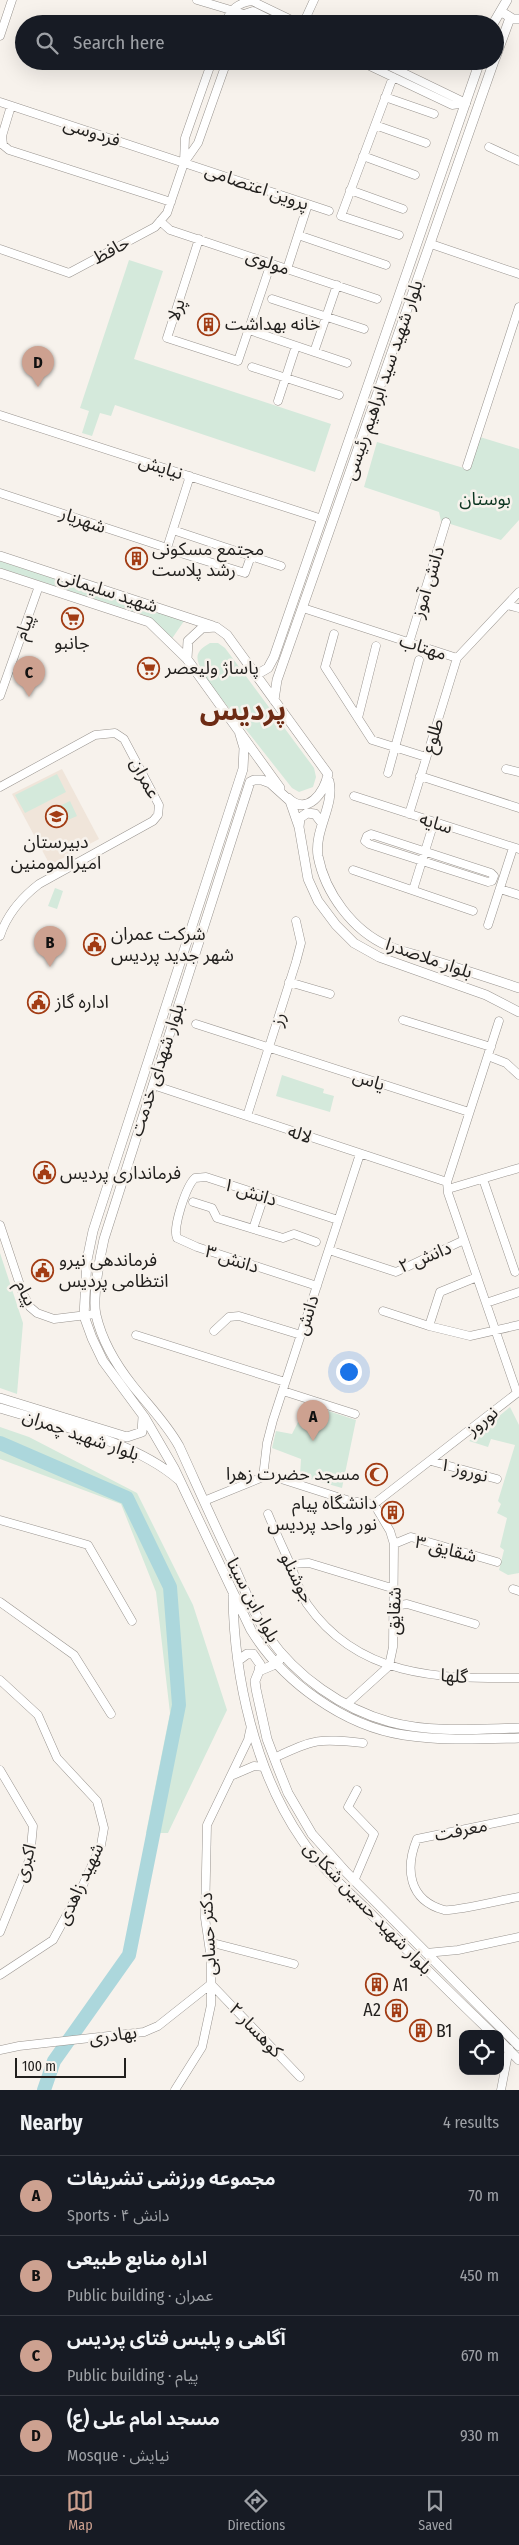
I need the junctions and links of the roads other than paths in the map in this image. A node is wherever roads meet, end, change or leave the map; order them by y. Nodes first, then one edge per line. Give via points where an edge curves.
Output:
1 (12, 0) edge
2 (197, 0) edge
3 (314, 0) edge
4 (505, 2) edge
5 (244, 14) joint
6 (221, 15) edge
7 (230, 15) edge
8 (241, 15) edge
9 (261, 15) edge
10 (282, 15) edge
11 (306, 15) edge
12 (498, 15) edge
13 (514, 18) edge
14 (0, 36) edge
15 (504, 40) edge
16 (209, 70) edge
17 (224, 70) edge
18 (378, 70) edge
19 (398, 70) edge
20 (477, 70) edge
21 (492, 70) edge
22 (393, 77) junction
23 (454, 96) junction
24 (386, 97) junction
25 (0, 102) edge
26 (466, 103) junction
27 (452, 105) junction
28 (11, 106) junction
29 (479, 106) junction
30 (434, 114) dead end
31 (375, 125) junction
32 (185, 138) junction
33 (198, 143) junction
34 (426, 143) dead end
35 (489, 147) dead end
36 (363, 156) junction
37 (519, 161) edge
38 (184, 163) junction
39 (415, 174) dead end
40 (350, 190) junction
41 (171, 202) junction
42 (308, 204) junction
43 (403, 209) dead end
44 (329, 211) dead end
45 (160, 221) junction
46 (298, 235) junction
47 (399, 235) dead end
48 (199, 239) junction
49 (431, 244) junction
50 (0, 249) edge
51 (271, 263) junction
52 (386, 265) dead end
53 (287, 269) junction
54 (519, 274) edge
55 (336, 285) junction
56 (272, 299) dead end
57 (377, 299) dead end
58 (519, 307) edge
59 (327, 317) junction
60 (364, 329) dead end
61 (249, 330) junction
62 (296, 346) junction
63 (314, 352) junction
64 (347, 363) dead end
65 (252, 367) dead end
66 (286, 378) junction
67 (339, 395) dead end
68 (278, 401) dead end
69 (0, 415) edge
70 (467, 466) dead end
71 (190, 476) junction
72 (0, 493) edge
73 (322, 519) junction
74 (446, 522) dead end
75 (333, 523) junction
76 (173, 530) junction
77 (170, 549) junction
78 (0, 556) edge
79 (251, 556) junction
80 (281, 566) dead end
81 (0, 573) edge
82 (39, 586) junction
83 (519, 592) edge
84 (507, 604) junction
85 (304, 608) junction
86 (519, 608) edge
87 (216, 626) junction
88 (334, 634) dead end
89 (410, 642) junction
90 (376, 646) dead end
91 (457, 658) junction
92 (187, 659) junction
93 (419, 660) dead end
94 (256, 675) junction
95 (0, 696) edge
96 (274, 700) junction
97 (358, 718) junction
98 (239, 730) junction
99 (394, 747) junction
100 (426, 757) junction
101 (506, 768) dead end
102 (519, 772) edge
103 (388, 773) dead end
104 (328, 774) junction
105 (420, 776) junction
106 (0, 787) edge
107 (354, 796) dead end
108 (290, 801) junction
109 (519, 808) edge
110 (409, 814) junction
111 (434, 822) junction
112 (322, 823) junction
113 (299, 827) junction
114 (516, 848) edge
115 (425, 852) junction
116 (422, 861) junction
117 (353, 870) dead end
118 (500, 889) junction
119 (413, 890) junction
120 (519, 895) edge
121 (473, 911) dead end
122 (296, 921) dead end
123 (488, 925) dead end
124 (0, 936) edge
125 (289, 982) junction
126 (519, 988) edge
127 (330, 994) dead end
128 (519, 1012) edge
129 (404, 1020) dead end
130 (500, 1021) dead end
131 (196, 1024) dead end
132 (269, 1047) junction
133 (491, 1047) junction
134 (488, 1056) junction
135 (519, 1075) edge
136 (153, 1085) junction
137 (469, 1112) junction
138 (247, 1116) junction
139 (360, 1154) junction
140 (519, 1168) edge
141 (483, 1179) junction
142 (447, 1186) junction
143 (264, 1196) junction
144 (194, 1202) dead end
145 (181, 1209) joint
146 (338, 1220) junction
147 (0, 1225) edge
148 (253, 1229) junction
149 (464, 1240) junction
150 (316, 1242) dead end
151 (328, 1250) junction
152 (515, 1272) dead end
153 (477, 1277) junction
154 (317, 1286) junction
155 (519, 1292) edge
156 (486, 1303) junction
157 (382, 1311) dead end
158 (95, 1314) junction
159 (84, 1316) junction
160 (519, 1325) edge
161 (429, 1326) junction
162 (495, 1329) junction
163 (214, 1331) dead end
164 (136, 1335) dead end
165 (301, 1335) junction
166 (286, 1382) junction
167 (282, 1391) junction
168 (518, 1396) edge
169 (0, 1398) edge
170 (0, 1408) edge
171 (156, 1412) junction
172 (355, 1414) dead end
173 (144, 1416) junction
174 (158, 1428) junction
175 (142, 1432) junction
176 (179, 1446) junction
177 (140, 1454) junction
178 (165, 1454) junction
179 (431, 1461) junction
180 (263, 1477) junction
181 (497, 1479) dead end
182 (183, 1484) junction
183 (204, 1501) junction
184 (374, 1504) junction
185 (268, 1514) dead end
186 (0, 1520) edge
187 (394, 1544) junction
188 (498, 1562) dead end
189 (290, 1564) junction
190 (395, 1589) junction
191 (233, 1590) junction
192 (0, 1602) edge
193 (394, 1606) junction
194 (132, 1621) dead end
195 (475, 1624) dead end
196 (280, 1659) junction
197 (239, 1660) junction
198 (389, 1666) junction
199 (259, 1671) junction
200 (519, 1678) edge
201 (0, 1680) edge
202 (347, 1704) junction
203 (111, 1714) dead end
204 (252, 1724) junction
205 (519, 1728) edge
206 (519, 1738) edge
207 (363, 1743) dead end
208 (274, 1758) junction
209 (264, 1767) junction
210 (0, 1770) edge
211 (233, 1775) junction
212 (357, 1790) dead end
213 (519, 1818) edge
214 (354, 1881) junction
215 (519, 1897) edge
216 (0, 1930) edge
217 (519, 1937) edge
218 (208, 1942) junction
219 (426, 1952) junction
220 (418, 1961) junction
221 (294, 1964) dead end
222 (0, 1975) edge
223 (211, 1984) junction
224 (489, 2030) edge
225 (516, 2043) edge
226 (504, 2045) edge
227 (509, 2049) junction
228 (0, 2050) edge
229 (519, 2060) edge
230 (300, 2077) dead end
231 (177, 2089) edge
232 (501, 2090) edge

1 - 14 street
2 - 6 street
3 - 11 street
4 - 12 main road
4 - 13 main road
5 - 8 street
5 - 9 street via 253,11
7 - 10 street via 236,5 252,1
13 - 15 main road, بلوار شهید سید ابراهیم رئیسی
16 - 32 street, حافظ
17 - 33 street, حافظ
18 - 22 street
19 - 23 street
20 - 26 main road, بلوار شهید سید ابراهیم رئیسی
21 - 29 main road, بلوار شهید سید ابراهیم رئیسی
22 - 24 street
22 - 27 street
23 - 26 street
23 - 27 street via 456,100
24 - 30 street
24 - 31 street
25 - 28 street, فردوسی
26 - 27 street
26 - 29 main road
26 - 73 main road, بلوار شهید سید ابراهیم رئیسی
28 - 38 street, فردوسی
28 - 41 street via 2,136 3,145 9,150
29 - 49 main road, بلوار شهید سید ابراهیم رئیسی
31 - 34 street
31 - 36 street
32 - 33 street via 187,143
32 - 38 street, حافظ
33 - 38 street, حافظ
35 - 37 street
36 - 39 street
36 - 40 street
38 - 41 street, حافظ
38 - 42 street, پروین اعتصامی
40 - 43 street
40 - 47 street via 341,216
41 - 45 street, حافظ
42 - 44 street, پروین اعتصامی
42 - 46 street
45 - 48 street, مولوی via 170,230
45 - 50 street, حافظ via 155,227 69,273
46 - 52 street
46 - 53 street
48 - 51 street, مولوی
48 - 61 street, پرلا via 167,338 238,361
49 - 54 street
49 - 75 main road, بلوار شهید سید ابراهیم رئیسی
51 - 53 street, مولوی
51 - 61 street
53 - 55 street, مولوی
55 - 57 street, مولوی
55 - 59 street
56 - 59 street
58 - 70 street
59 - 60 street
59 - 63 street
61 - 62 street
62 - 63 street
62 - 66 street
63 - 64 street
65 - 66 street
66 - 67 street
66 - 68 street
69 - 71 street, نیایش
71 - 73 street, نیایش
71 - 76 street
72 - 77 street, شهریار
73 - 75 main road
73 - 94 main road, بلوار شهید سید ابراهیم رئیسی via 274,657 268,668
74 - 89 street, دانش آموز
75 - 85 main road, بلوار شهید سید ابراهیم رئیسی
76 - 77 street
76 - 79 street
77 - 79 street, شهریار via 245,573
78 - 87 main road, شهید سلیمانی
79 - 80 street
81 - 82 main road
82 - 92 main road via 149,622
82 - 95 street, پیام
83 - 84 street, مهتاب
84 - 86 street
84 - 91 street, مهتاب
85 - 89 street, مهتاب
85 - 96 main road, بلوار شهید سید ابراهیم رئیسی via 277,680
87 - 92 main road via 194,632 188,641
87 - 94 main road via 227,635
88 - 97 street via 325,667
89 - 91 street, مهتاب
90 - 97 street
91 - 100 street, طلوع
92 - 98 main road
93 - 99 street
94 - 96 main road
96 - 104 main road
97 - 99 street via 372,740
98 - 108 main road
98 - 159 main road, بلوار شهدای خدمت via 244,748 243,769 93,1231 87,1260
99 - 100 street
99 - 103 street
100 - 105 street, طلوع
101 - 102 street
104 - 108 main road via 325,788 316,800 301,804
104 - 112 main road, بلوار ملاصدرا via 330,786
105 - 109 street
105 - 110 street, طلوع
106 - 124 street, عمران via 95,735 115,733 124,739 159,805 153,822 39,884 25,895 9,916
107 - 110 street, سایه
108 - 113 main road, بلوار ملاصدرا
108 - 136 main road, بلوار شهدای خدمت via 270,783 262,780 250,782
110 - 111 street, سایه
111 - 114 street, سایه
111 - 115 street
112 - 113 main road via 315,814 307,814 300,818
112 - 126 main road, بلوار ملاصدرا via 318,854 322,873 346,914 366,932 388,946
113 - 128 main road, بلوار ملاصدرا via 308,879 318,902 354,942 379,957 486,995
114 - 118 street
115 - 116 street
115 - 116 street via 372,834 365,841
115 - 116 street via 494,876 488,882
116 - 119 street
117 - 119 street
118 - 120 street
118 - 123 street
119 - 121 street
122 - 125 street, رز via 300,943
125 - 127 street
125 - 132 street, رز
129 - 133 street
130 - 133 street
131 - 132 street, یاس
132 - 137 street, یاس
132 - 138 street, رز
133 - 134 street
134 - 135 street via 506,1063
134 - 137 street
136 - 138 street, لاله
136 - 158 main road, بلوار شهدای خدمت via 98,1262
137 - 142 street
138 - 139 street, لاله
139 - 142 street, لاله
139 - 146 street, دانش
140 - 141 street
141 - 142 street
141 - 152 street
142 - 149 street, نوروز
143 - 145 street, دانش ۱ via 200,1176 190,1182
143 - 146 street, دانش ۱
143 - 148 street
144 - 148 street via 212,1208 217,1218
145 - 154 street, دانش ۳ via 175,1234 183,1242
146 - 151 street, دانش
147 - 159 street, پیام via 30,1307 36,1313 54,1319
148 - 150 street via 284,1238 294,1234
149 - 151 street, دانش ۲ via 396,1272
149 - 153 street, نوروز
151 - 154 street, دانش
153 - 156 street, نوروز
153 - 161 street via 440,1292
154 - 165 street, دانش
155 - 156 street
156 - 162 street, نوروز
157 - 161 street
158 - 159 street, پیام
158 - 171 main road, بلوار شهدای خدمت via 117,1363
159 - 173 main road, بلوار شهدای خدمت via 103,1362
160 - 162 street
161 - 162 street via 470,1336
162 - 168 street, نوروز
163 - 165 street via 229,1317 238,1316
164 - 166 street
165 - 166 street, دانش
166 - 167 street, دانش
167 - 172 street
167 - 180 street, دانش via 266,1443
168 - 179 street, نوروز
169 - 175 main road, بلوار شهید چمران via 126,1437
170 - 177 main road, بلوار شهید چمران
171 - 173 main road via 154,1422
171 - 174 main road, بلوار شهدای خدمت
173 - 174 main road, بلوار شهدای خدمت
173 - 175 main road, بلوار شهید چمران
174 - 175 main road
174 - 176 main road, بلوار شهدای خدمت
174 - 178 main road, بلوار ابن سینا
176 - 178 main road via 174,1452
176 - 183 main road, بلوار ابن سینا
177 - 178 main road
177 - 182 main road, بلوار شهید چمران
178 - 182 main road, بلوار ابن سینا
179 - 181 street, نوروز ۱
179 - 184 street, نوروز
180 - 183 street
180 - 184 street via 275,1476 350,1501
182 - 191 main road, بلوار ابن سینا
183 - 196 main road, بلوار ابن سینا via 253,1609
184 - 187 street, شقایق
185 - 189 street, جوشنلو
186 - 194 street via 88,1545
187 - 188 street, شقایق ۳ via 411,1537
187 - 190 street, شقایق
189 - 190 street via 309,1563
189 - 198 street, جوشنلو via 306,1602 319,1618 350,1646
190 - 193 street, شقایق
191 - 196 main road, بلوار ابن سینا via 254,1635
191 - 197 main road, بلوار شهید حسین شکاری via 233,1621
192 - 203 street via 74,1655
193 - 195 street via 407,1604
193 - 198 street, شقایق
196 - 199 main road
196 - 202 main road, بلوار ابن سینا
196 - 206 main road, بلوار ابن سینا via 314,1696 349,1717 378,1729 418,1737
197 - 199 main road via 247,1654 254,1654 260,1664
197 - 204 main road, بلوار شهید حسین شکاری
198 - 200 street, گلها via 435,1675
198 - 202 street
199 - 208 main road, بلوار شهید حسین شکاری via 256,1689
201 - 222 street, شهید زاهدی via 38,1715 57,1758 97,1801 104,1828 101,1845 83,1885 53,1940
202 - 205 main road, بلوار ابن سینا via 390,1722 411,1726
204 - 209 main road, بلوار شهید حسین شکاری
204 - 211 street, دکتر حسابی
207 - 208 street via 326,1738 307,1742
208 - 214 main road, بلوار شهید حسین شکاری via 288,1793 312,1834
209 - 211 street via 254,1766
209 - 220 main road, بلوار شهید حسین شکاری via 277,1798 302,1841
210 - 216 street, اکبری via 33,1826 30,1858
211 - 218 street, دکتر حسابی via 207,1825 205,1918
212 - 214 street via 348,1807 374,1834
213 - 215 street, معرفت via 417,1839 410,1873 414,1889 428,1902 445,1910
214 - 219 main road, بلوار شهید حسین شکاری
217 - 219 street via 458,1950
218 - 221 street
218 - 223 street, دکتر حسابی
219 - 220 main road
219 - 225 main road, بلوار شهید حسین شکاری
220 - 224 main road, بلوار شهید حسین شکاری
223 - 228 street, بهادری via 158,2026 144,2032
223 - 230 street, کوهسار ۲
223 - 231 street, دکتر حسابی via 211,2005 202,2047
225 - 227 main road
226 - 227 main road
227 - 229 main road
227 - 232 street

